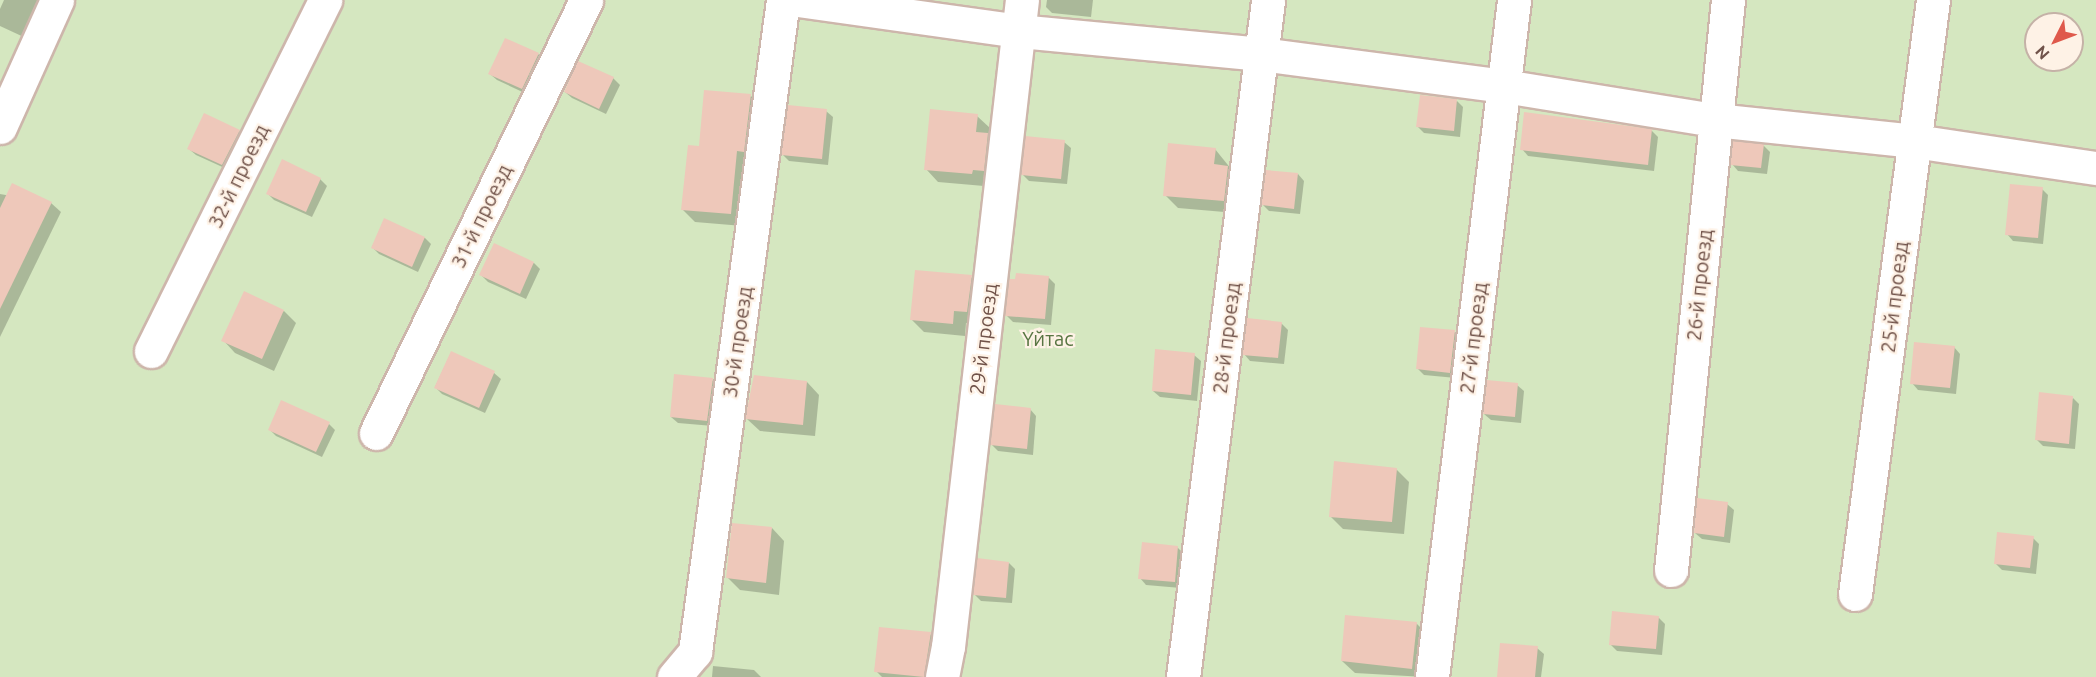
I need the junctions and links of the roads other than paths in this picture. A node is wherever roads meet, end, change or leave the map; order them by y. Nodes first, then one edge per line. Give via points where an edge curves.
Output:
1 (57, 0) edge
2 (326, 0) edge
3 (586, 0) edge
4 (783, 0) edge
5 (798, 0) edge
6 (1268, 0) edge
7 (1514, 0) edge
8 (1728, 0) edge
9 (1933, 0) edge
10 (1020, 16) edge
11 (1262, 54) junction
12 (1504, 86) junction
13 (1716, 120) junction
14 (0, 127) edge
15 (1915, 141) junction
16 (2096, 168) edge
17 (151, 351) dead end
18 (376, 433) dead end
19 (1671, 570) dead end
20 (1855, 594) dead end
21 (674, 677) edge
22 (942, 677) edge
23 (1183, 677) edge
24 (1432, 677) edge

1 - 14 street
2 - 17 street, 32-й проезд
3 - 18 street, 31-й проезд
4 - 21 street, 30-й проезд via 695,652
5 - 10 street
6 - 11 street, 28-й проезд
7 - 12 street, 27-й проезд
8 - 13 street, 26-й проезд
9 - 15 street, 25-й проезд
10 - 11 street
10 - 22 street, 29-й проезд
11 - 12 street
11 - 23 street, 28-й проезд
12 - 13 street
12 - 24 street, 27-й проезд
13 - 15 street
13 - 19 street, 26-й проезд
15 - 16 street
15 - 20 street, 25-й проезд

